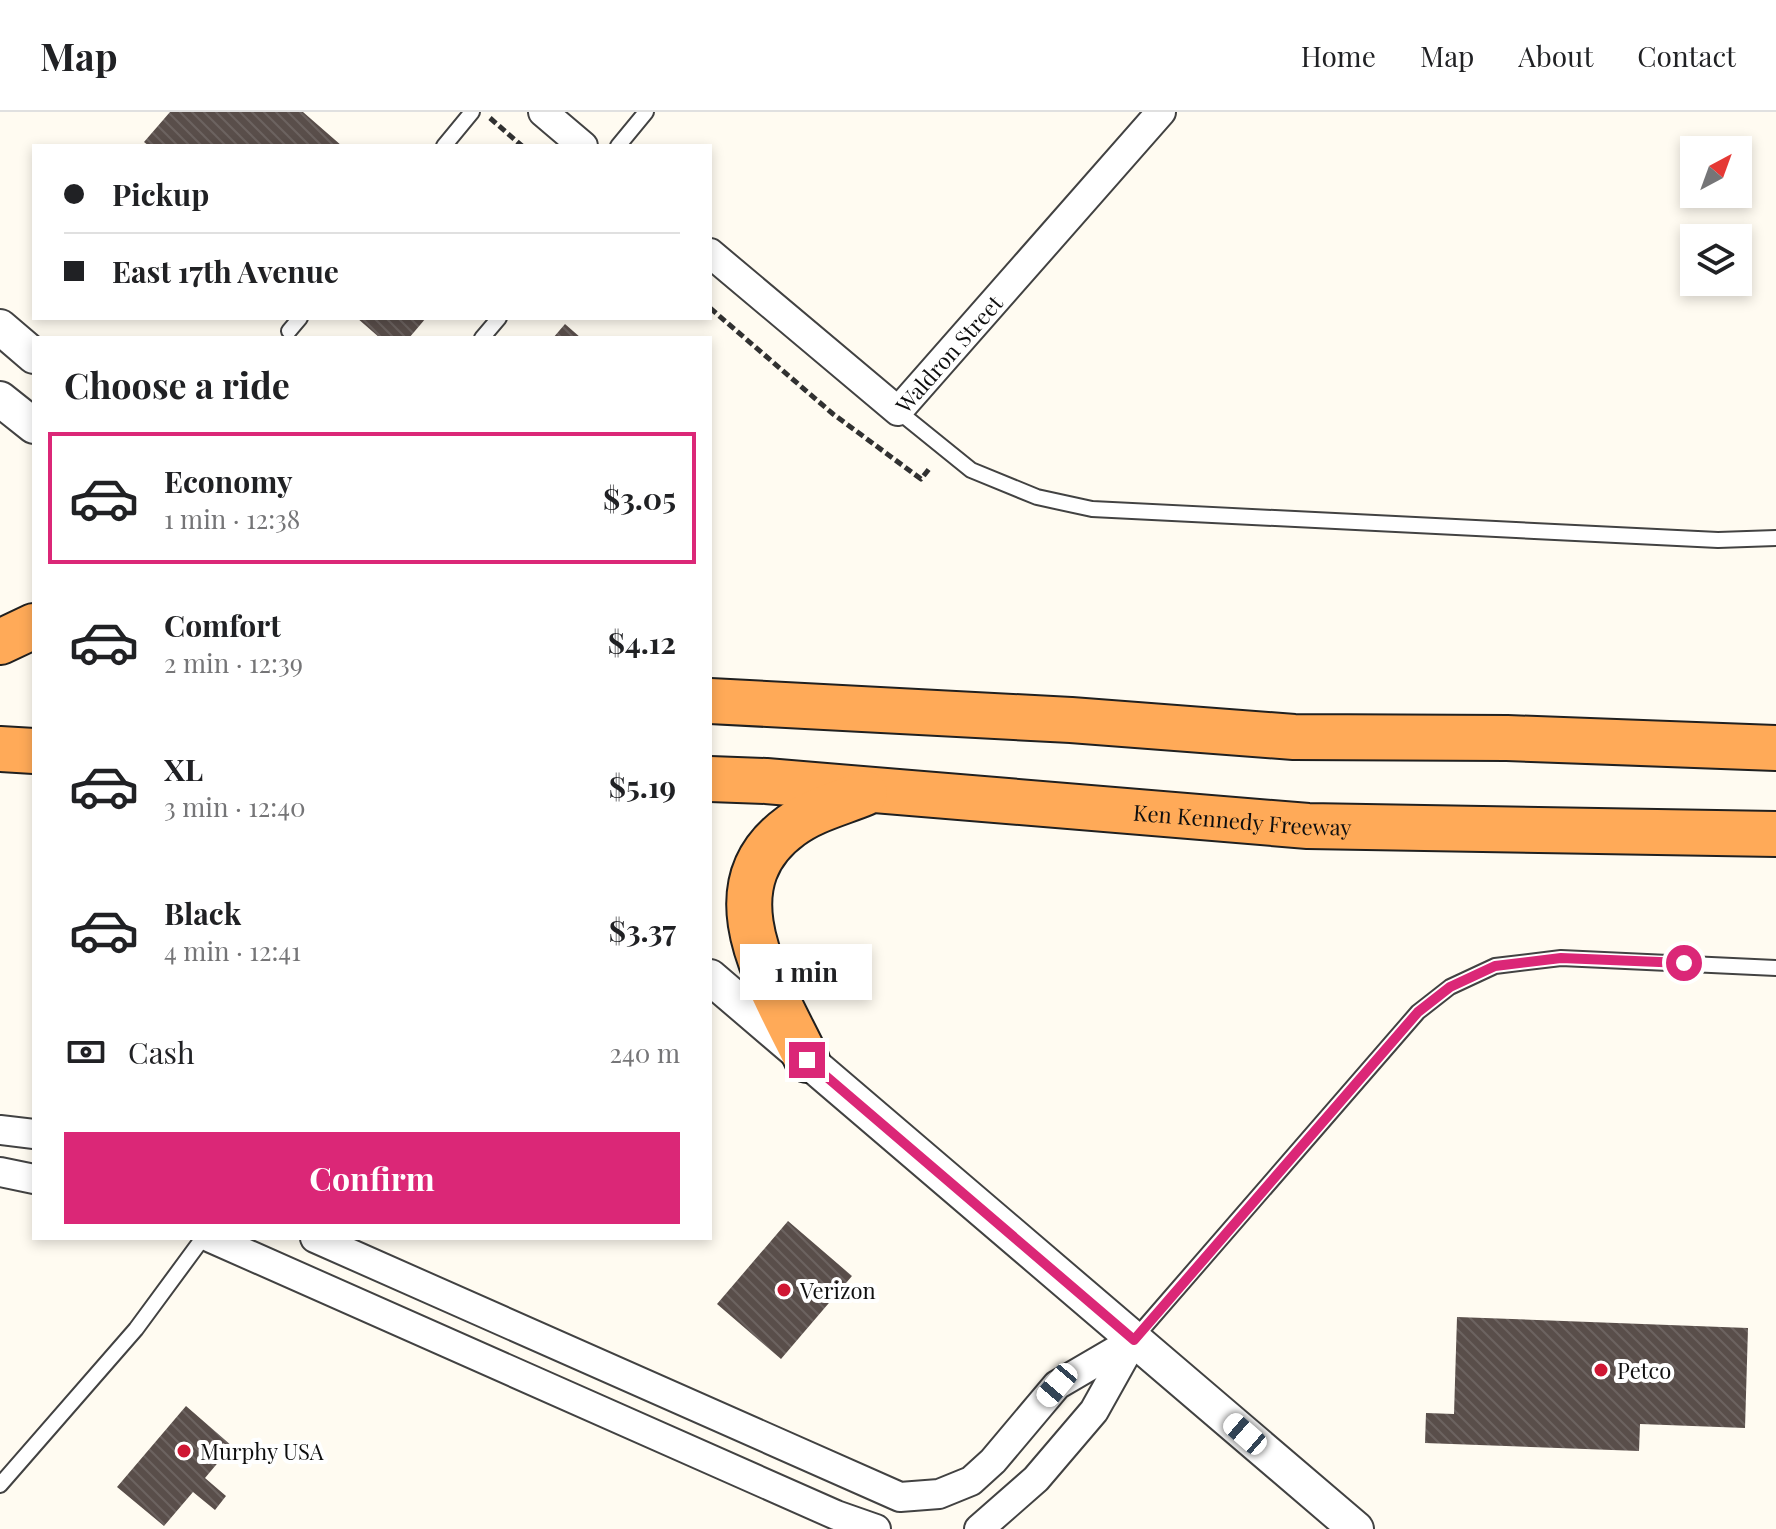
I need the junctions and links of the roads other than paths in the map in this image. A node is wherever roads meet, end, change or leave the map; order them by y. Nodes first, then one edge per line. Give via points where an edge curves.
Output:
1 (472, 112) edge
2 (543, 112) edge
3 (646, 112) edge
4 (1161, 112) edge
5 (446, 144) edge
6 (581, 144) edge
7 (620, 144) edge
8 (712, 255) edge
9 (298, 320) edge
10 (497, 320) edge
11 (0, 327) edge
12 (289, 331) dead end
13 (484, 336) edge
14 (32, 354) edge
15 (0, 399) edge
16 (898, 411) junction
17 (32, 424) edge
18 (1776, 538) edge
19 (32, 627) edge
20 (0, 642) edge
21 (0, 661) edge
22 (32, 664) edge
23 (712, 701) edge
24 (1776, 748) edge
25 (0, 749) edge
26 (32, 751) edge
27 (712, 779) edge
28 (870, 791) junction
29 (1776, 834) edge
30 (1776, 968) edge
31 (712, 979) edge
32 (807, 1060) junction
33 (0, 1130) edge
34 (32, 1134) edge
35 (0, 1172) edge
36 (32, 1179) edge
37 (202, 1240) edge
38 (215, 1240) edge
39 (320, 1240) edge
40 (1134, 1340) junction
41 (0, 1485) edge
42 (835, 1522) edge
43 (876, 1529) edge
44 (979, 1529) edge
45 (1356, 1529) edge

1 - 5 lane
2 - 6 street
3 - 7 lane
4 - 16 street, Waldron Street
8 - 16 street, Waldron Street
9 - 12 lane
10 - 13 lane
11 - 14 street
15 - 17 street
16 - 18 lane via 971,470 1037,497 1092,509 1718,540
19 - 20 highway
21 - 22 highway
23 - 24 highway via 1294,737
25 - 26 highway
27 - 28 highway, Ken Kennedy Freeway
28 - 29 highway, Ken Kennedy Freeway via 1308,826
28 - 32 highway via 793,825 762,855 749,893 755,950
30 - 40 lane via 1561,958 1495,966 1450,987 1418,1012
31 - 32 street
32 - 40 street
33 - 34 street
35 - 36 street
37 - 41 lane via 136,1329
38 - 42 street
39 - 40 street via 900,1497 939,1494 971,1481 1057,1385
40 - 44 street via 1094,1411 1036,1479
40 - 45 street
42 - 43 street

